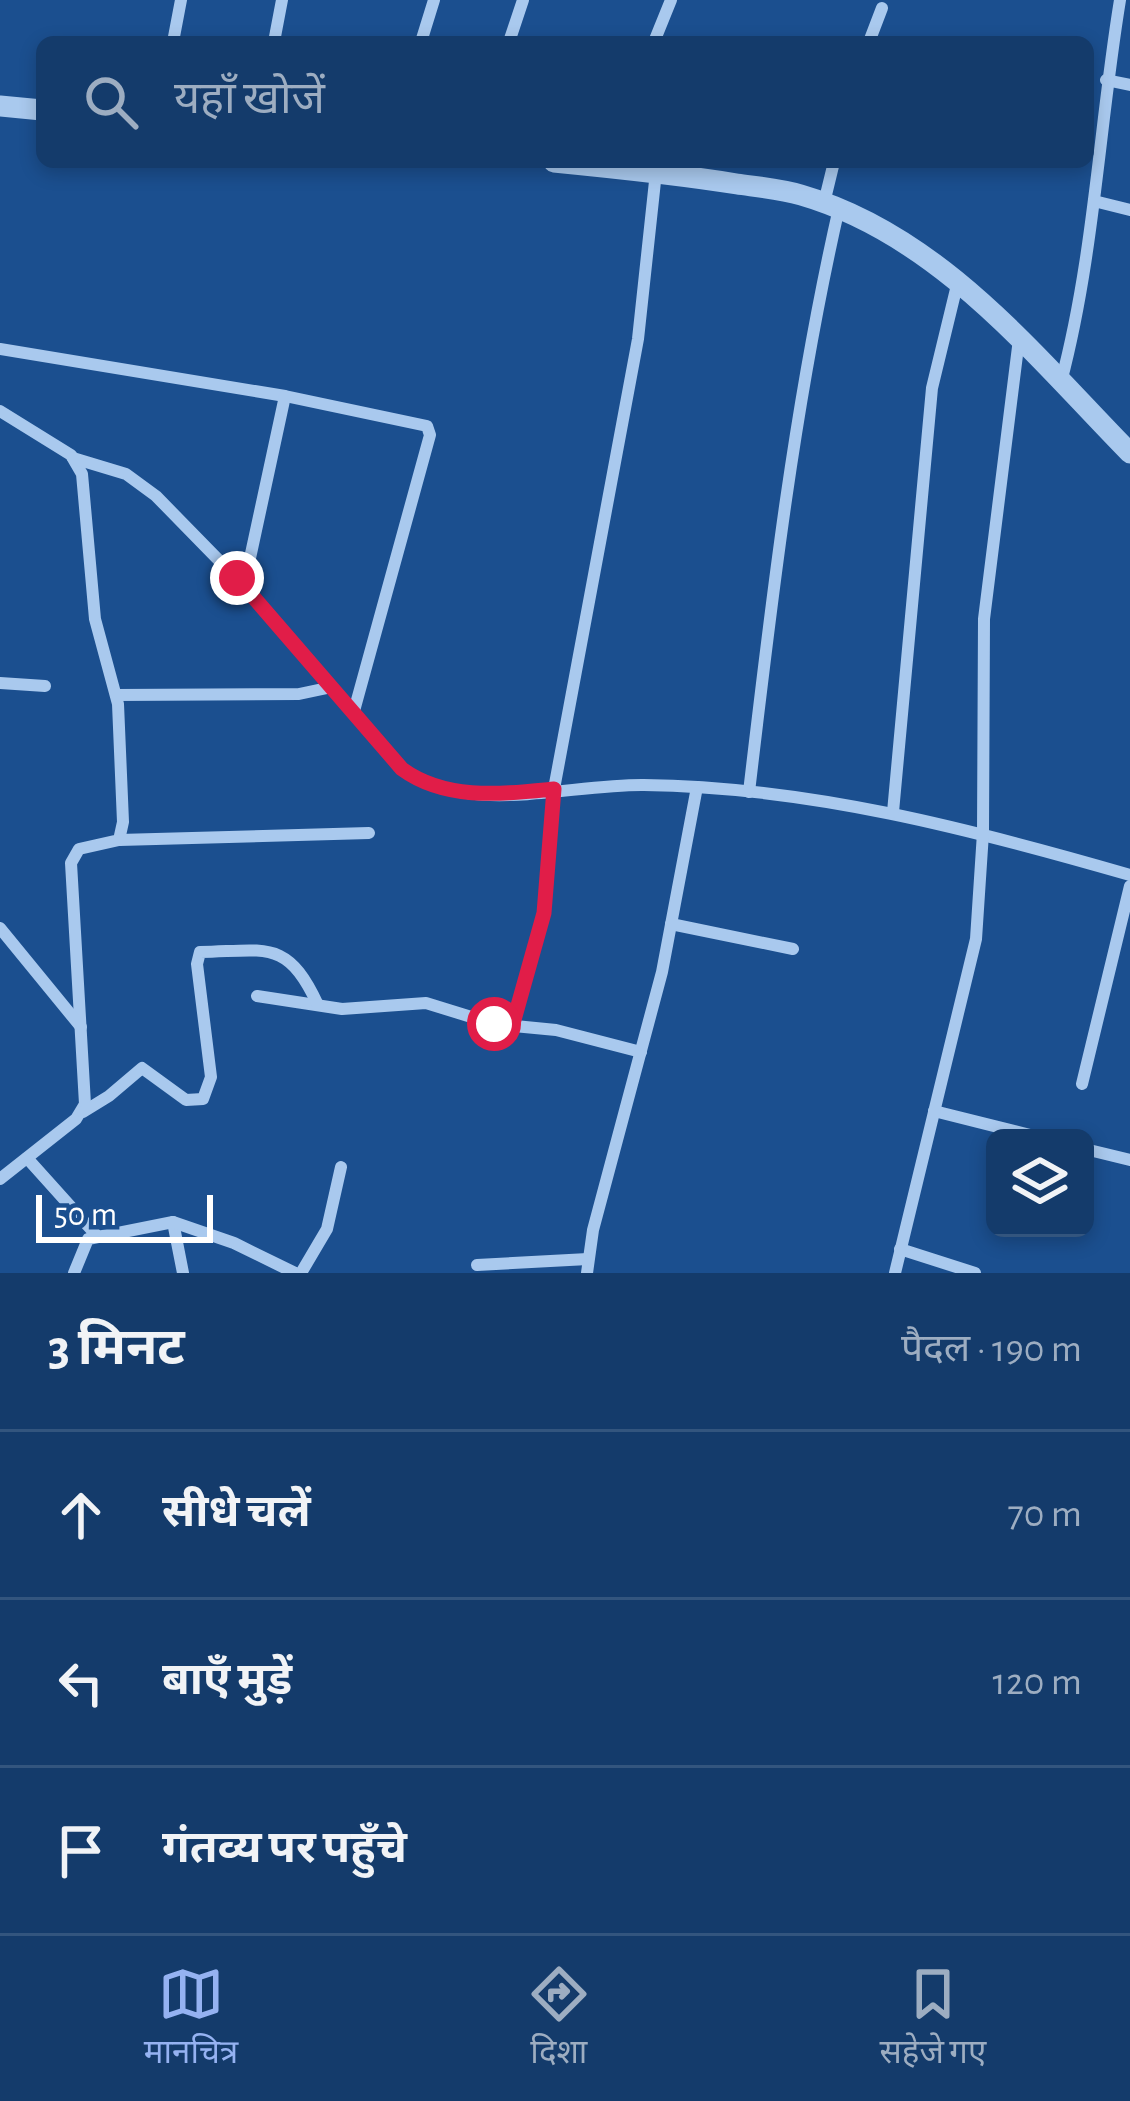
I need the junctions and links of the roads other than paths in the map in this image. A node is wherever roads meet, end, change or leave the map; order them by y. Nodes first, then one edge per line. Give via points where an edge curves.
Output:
1 (181, 0) edge
2 (283, 0) edge
3 (434, 0) edge
4 (523, 0) edge
5 (671, 0) edge
6 (1120, 0) edge
7 (882, 8) dead end
8 (174, 36) edge
9 (275, 36) edge
10 (423, 36) edge
11 (510, 36) edge
12 (656, 36) edge
13 (871, 36) edge
14 (1106, 80) junction
15 (1130, 85) edge
16 (0, 106) edge
17 (36, 109) edge
18 (630, 168) edge
19 (656, 172) junction
20 (831, 188) edge
21 (1094, 201) junction
22 (1130, 210) edge
23 (958, 280) junction
24 (1020, 337) junction
25 (0, 349) edge
26 (1064, 369) junction
27 (285, 396) junction
28 (0, 411) edge
29 (1130, 453) edge
30 (73, 458) junction
31 (244, 586) junction
32 (0, 683) edge
33 (45, 686) dead end
34 (332, 687) junction
35 (116, 695) junction
36 (354, 711) junction
37 (698, 787) junction
38 (554, 789) junction
39 (749, 792) junction
40 (893, 812) junction
41 (369, 833) dead end
42 (983, 833) junction
43 (118, 841) junction
44 (1130, 875) edge
45 (1130, 886) edge
46 (671, 924) junction
47 (0, 928) edge
48 (793, 950) dead end
49 (256, 995) dead end
50 (318, 1005) junction
51 (512, 1027) junction
52 (82, 1028) junction
53 (640, 1052) junction
54 (1082, 1084) dead end
55 (934, 1111) junction
56 (82, 1113) junction
57 (1006, 1129) edge
58 (1094, 1151) edge
59 (0, 1156) edge
60 (27, 1158) junction
61 (1130, 1160) edge
62 (341, 1167) dead end
63 (6, 1174) edge
64 (173, 1222) junction
65 (98, 1237) junction
66 (900, 1250) junction
67 (477, 1265) dead end
68 (588, 1266) edge
69 (74, 1273) edge
70 (183, 1273) edge
71 (298, 1273) edge
72 (895, 1273) edge
73 (975, 1273) edge

1 - 8 street
2 - 9 street
3 - 10 street
4 - 11 street
5 - 12 street
6 - 14 street
7 - 13 street
14 - 15 street
14 - 21 street
16 - 17 street
18 - 19 street
19 - 20 street via 798,194
19 - 38 street via 638,339
20 - 23 street
20 - 39 street
21 - 22 street
21 - 26 street
23 - 24 street
23 - 40 street via 930,407
24 - 26 street
24 - 42 street via 984,619
25 - 27 street
26 - 29 street
27 - 31 street
27 - 36 street via 430,431
28 - 30 street
30 - 31 street via 139,482
30 - 35 street via 84,482 95,619
31 - 34 street
32 - 33 street
34 - 35 street
34 - 36 street
35 - 43 street
36 - 38 street via 417,780 495,794
37 - 38 street
37 - 39 street
37 - 46 street
38 - 51 street via 544,913
39 - 40 street
40 - 42 street
41 - 43 street
42 - 44 street
42 - 55 street via 976,939
43 - 52 street via 79,849 71,863
45 - 54 street
46 - 48 street
46 - 53 street
47 - 52 street
49 - 50 street
50 - 51 street via 355,1010 412,1001
50 - 56 street via 298,967 280,955 200,952 211,1077 203,1099 186,1100 142,1068
51 - 53 street
52 - 56 street
53 - 68 street
55 - 57 street
55 - 66 street
56 - 60 street
58 - 61 street
59 - 63 street
60 - 63 street
60 - 65 street
62 - 71 street via 327,1228
64 - 65 street
64 - 70 street
64 - 71 street
65 - 69 street via 88,1239
66 - 72 street
66 - 73 street
67 - 68 street

